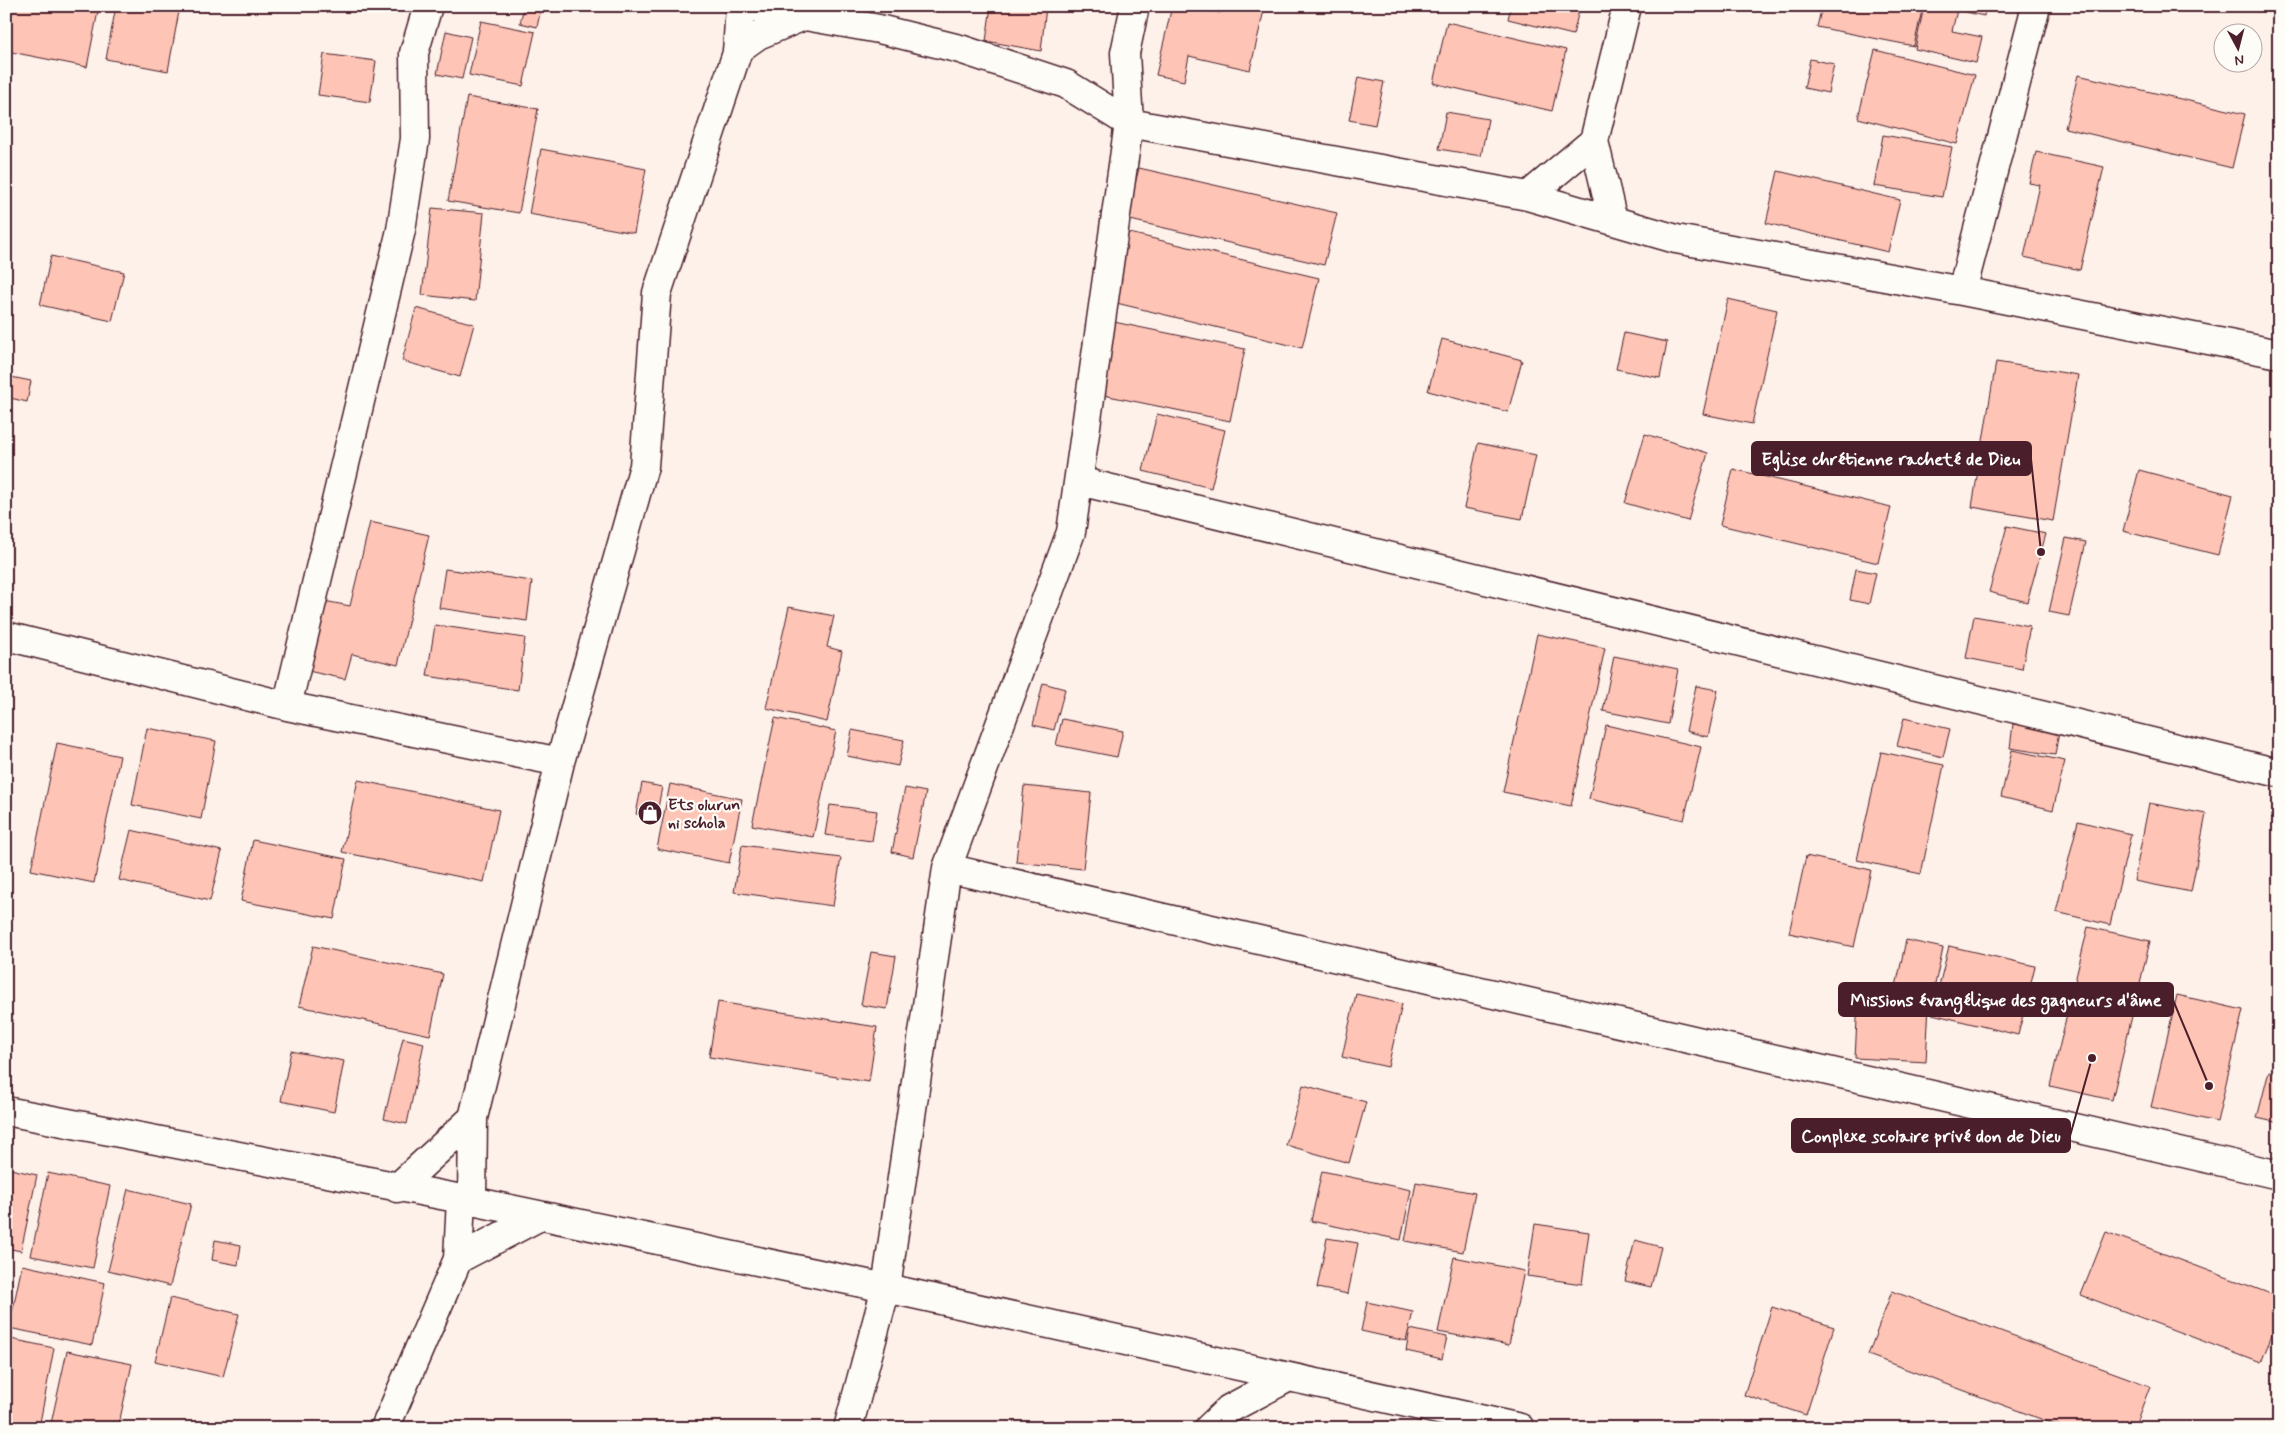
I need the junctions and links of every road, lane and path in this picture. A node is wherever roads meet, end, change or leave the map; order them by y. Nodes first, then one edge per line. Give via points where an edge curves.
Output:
1 (428, 6) edge
2 (740, 6) edge
3 (749, 6) edge
4 (1135, 6) edge
5 (1627, 6) edge
6 (2036, 6) edge
7 (806, 16) junction
8 (737, 50) junction
9 (1129, 123) junction
10 (1594, 141) junction
11 (1528, 196) junction
12 (1613, 220) junction
13 (1962, 291) junction
14 (2279, 354) edge
15 (1079, 481) junction
16 (6, 636) edge
17 (287, 706) junction
18 (560, 762) junction
19 (2279, 773) edge
20 (947, 868) junction
21 (6, 1111) edge
22 (473, 1118) junction
23 (2279, 1176) edge
24 (397, 1188) junction
25 (467, 1200) junction
26 (540, 1216) junction
27 (458, 1259) junction
28 (886, 1288) junction
29 (1287, 1378) junction
30 (385, 1428) edge
31 (848, 1428) edge
32 (1209, 1428) edge
33 (1520, 1428) edge

1 - 17 street via 414,53 415,139 401,230
2 - 8 street
3 - 7 street
4 - 9 street via 1125,53
5 - 10 street
6 - 13 street
7 - 8 street via 758,35
7 - 9 street via 879,29 960,49 1066,84
8 - 18 street via 656,293 644,466
9 - 11 street
9 - 15 street
10 - 11 street
10 - 12 street
11 - 12 street
12 - 13 street via 1676,239
13 - 14 street
15 - 19 street
15 - 20 street via 1071,532
16 - 17 street
17 - 18 street
18 - 22 street
20 - 23 street
20 - 28 street
21 - 24 street
22 - 24 street
22 - 25 street
24 - 25 street
25 - 26 street
25 - 27 street
26 - 27 street
26 - 28 street
27 - 30 street
28 - 29 street
28 - 31 street
29 - 32 street via 1229,1409
29 - 33 street

